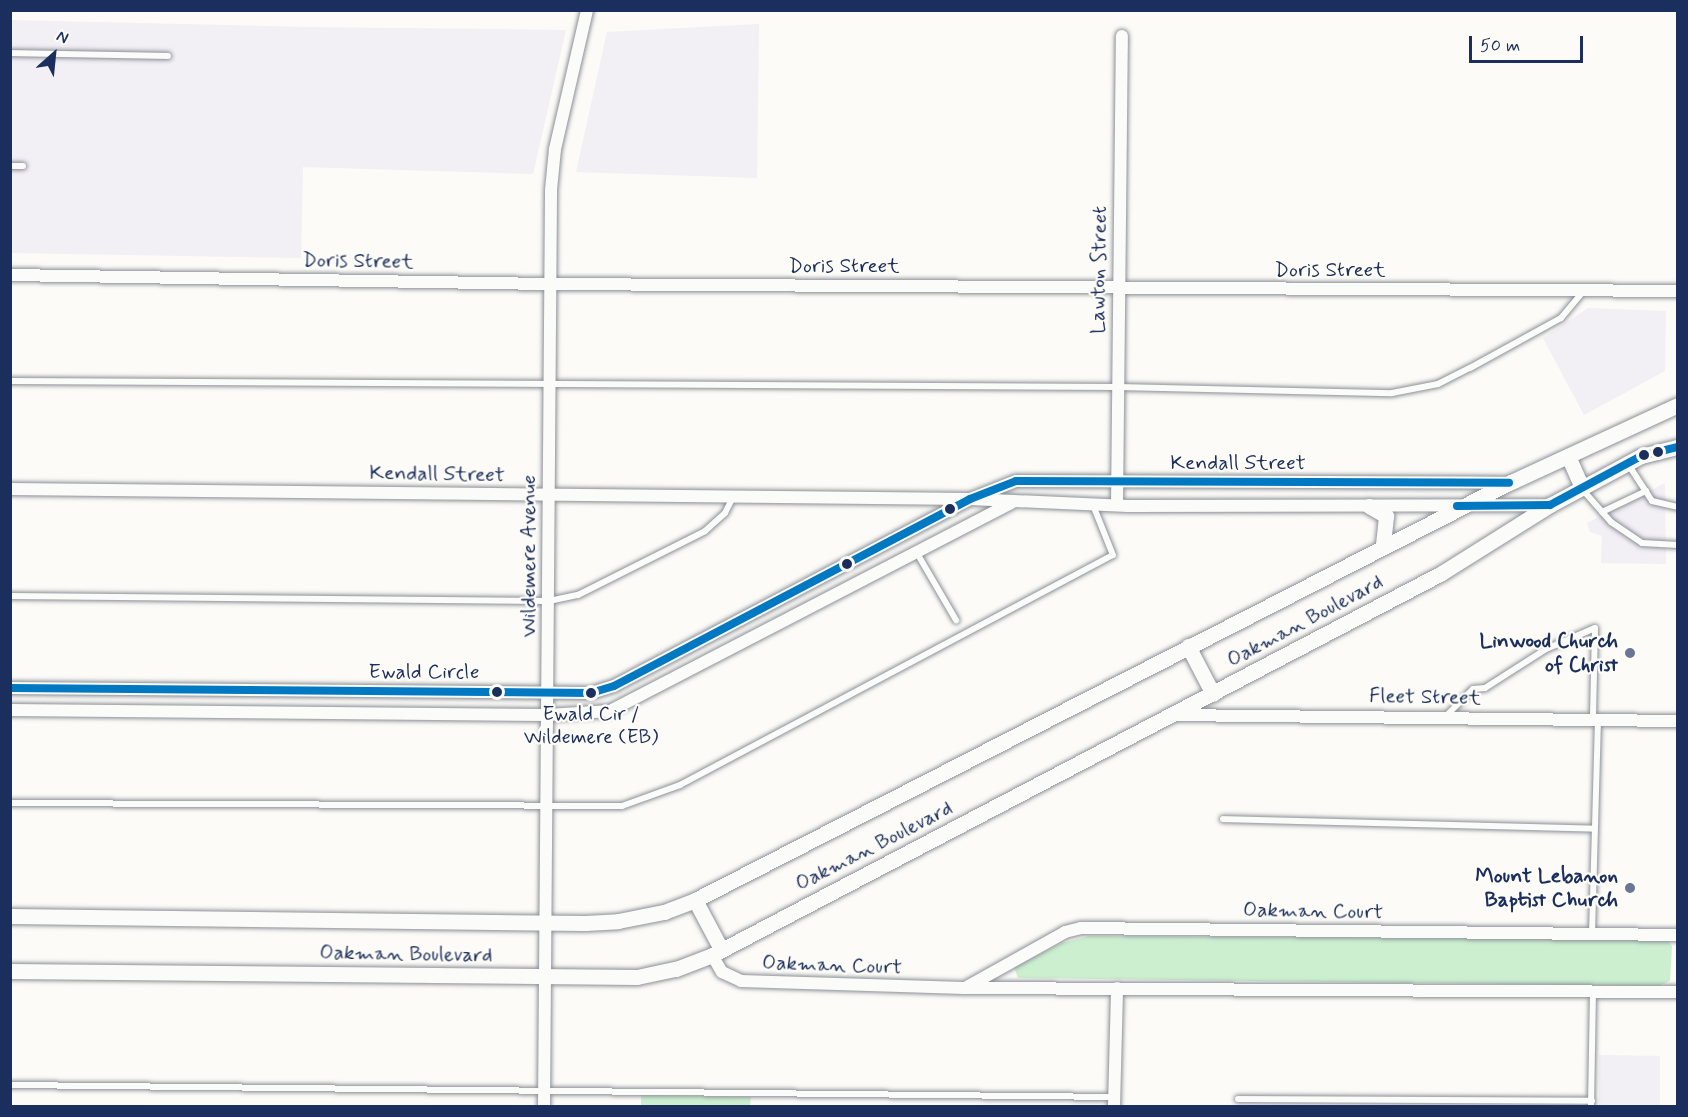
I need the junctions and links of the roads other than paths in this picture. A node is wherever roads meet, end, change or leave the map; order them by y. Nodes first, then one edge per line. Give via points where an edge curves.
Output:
1 (587, 10) edge
2 (1122, 36) dead end
3 (10, 53) edge
4 (168, 56) dead end
5 (10, 166) edge
6 (23, 166) dead end
7 (10, 275) edge
8 (548, 284) junction
9 (1118, 288) junction
10 (1585, 291) junction
11 (1677, 291) edge
12 (10, 381) edge
13 (549, 385) junction
14 (1118, 387) junction
15 (1677, 405) edge
16 (1677, 447) edge
17 (1568, 456) junction
18 (1628, 463) junction
19 (1118, 482) junction
20 (1509, 483) junction
21 (1582, 488) junction
22 (10, 489) edge
23 (1646, 491) junction
24 (550, 494) junction
25 (734, 496) junction
26 (970, 499) junction
27 (1012, 503) junction
28 (1092, 504) junction
29 (1117, 504) junction
30 (1550, 505) junction
31 (1370, 506) junction
32 (1470, 506) junction
33 (1677, 507) edge
34 (1602, 512) junction
35 (1677, 545) edge
36 (1383, 547) junction
37 (916, 553) junction
38 (10, 596) edge
39 (549, 601) junction
40 (956, 620) dead end
41 (1188, 646) junction
42 (10, 688) edge
43 (548, 693) junction
44 (1213, 694) junction
45 (10, 710) edge
46 (548, 715) junction
47 (1173, 715) junction
48 (1446, 716) junction
49 (1596, 719) junction
50 (1677, 721) edge
51 (10, 802) edge
52 (547, 807) junction
53 (1223, 819) dead end
54 (1595, 829) junction
55 (695, 900) junction
56 (10, 916) edge
57 (546, 921) junction
58 (1592, 934) junction
59 (1677, 935) edge
60 (716, 952) junction
61 (10, 971) edge
62 (545, 977) junction
63 (964, 988) junction
64 (1116, 988) junction
65 (1593, 992) junction
66 (1677, 992) edge
67 (10, 1085) edge
68 (544, 1091) junction
69 (1238, 1099) dead end
70 (1114, 1102) edge
71 (1592, 1104) edge
72 (544, 1107) edge

1 - 8 street, Wildemere Avenue via 552,170
2 - 9 street, Lawton Street
3 - 4 lane
5 - 6 lane
7 - 8 street, Doris Street
8 - 9 street, Doris Street
8 - 13 street, Wildemere Avenue
9 - 10 street, Doris Street
9 - 14 street, Lawton Street
10 - 11 street, Doris Street
10 - 14 lane via 1561,318 1459,374 1419,390 1392,393
12 - 13 lane
13 - 14 lane
13 - 24 street, Wildemere Avenue
14 - 19 street, Lawton Street
15 - 17 street, Oakman Boulevard
16 - 18 street, Oakman Boulevard via 1661,449
17 - 20 street, Oakman Boulevard
17 - 21 street
18 - 21 street, Oakman Boulevard
18 - 23 lane
19 - 20 street, Kendall Street
19 - 26 street, Kendall Street via 1016,481
19 - 29 street, Lawton Street
20 - 32 street, Oakman Boulevard
21 - 30 street, Oakman Boulevard
21 - 34 lane
22 - 24 street, Kendall Street
23 - 33 lane via 1652,501
23 - 34 lane
24 - 25 street, Kendall Street
24 - 39 street, Wildemere Avenue
25 - 26 street, Kendall Street
25 - 39 lane via 726,513 705,531 578,595
26 - 27 street, Kendall Street
26 - 43 street, Ewald Circle via 614,687 591,693
27 - 28 street, Kendall Street
27 - 37 street, Ewald Circle
28 - 29 street, Kendall Street
28 - 52 lane via 1113,555 680,784 622,806
29 - 31 street, Kendall Street
30 - 32 street, Kendall Street
30 - 44 street, Oakman Boulevard via 1440,574
31 - 32 street, Kendall Street
31 - 36 street via 1386,516
32 - 36 street, Oakman Boulevard
34 - 35 lane via 1641,543
36 - 41 street, Oakman Boulevard
37 - 40 lane
37 - 46 street, Ewald Circle via 622,707 599,714
38 - 39 lane
39 - 43 street, Wildemere Avenue
41 - 44 street
41 - 55 street, Oakman Boulevard
42 - 43 street, Ewald Circle
43 - 46 street, Wildemere Avenue
44 - 47 street, Oakman Boulevard
45 - 46 street, Ewald Circle
46 - 52 street, Wildemere Avenue
47 - 48 street, Fleet Street
47 - 60 street, Oakman Boulevard
48 - 49 street, Fleet Street
48 - 49 lane via 1473,690 1485,688 1546,649 1595,628
49 - 50 street, Fleet Street
49 - 54 lane
51 - 52 lane
52 - 57 street, Wildemere Avenue
53 - 54 lane
54 - 58 lane
55 - 57 street, Oakman Boulevard via 664,912 618,921
55 - 60 street
56 - 57 street, Oakman Boulevard
57 - 62 street, Wildemere Avenue
58 - 59 street, Oakman Court
58 - 63 street, Oakman Court via 1081,928 1055,937
60 - 62 street, Oakman Boulevard via 676,969 637,977
60 - 63 street, Oakman Court via 722,972 741,981
61 - 62 street, Oakman Boulevard
62 - 68 street, Wildemere Avenue
63 - 64 street, Oakman Court
64 - 65 street, Oakman Court
64 - 70 street
65 - 66 street, Oakman Court
65 - 71 lane
67 - 68 lane
68 - 70 lane
68 - 72 street, Wildemere Avenue
69 - 71 lane

